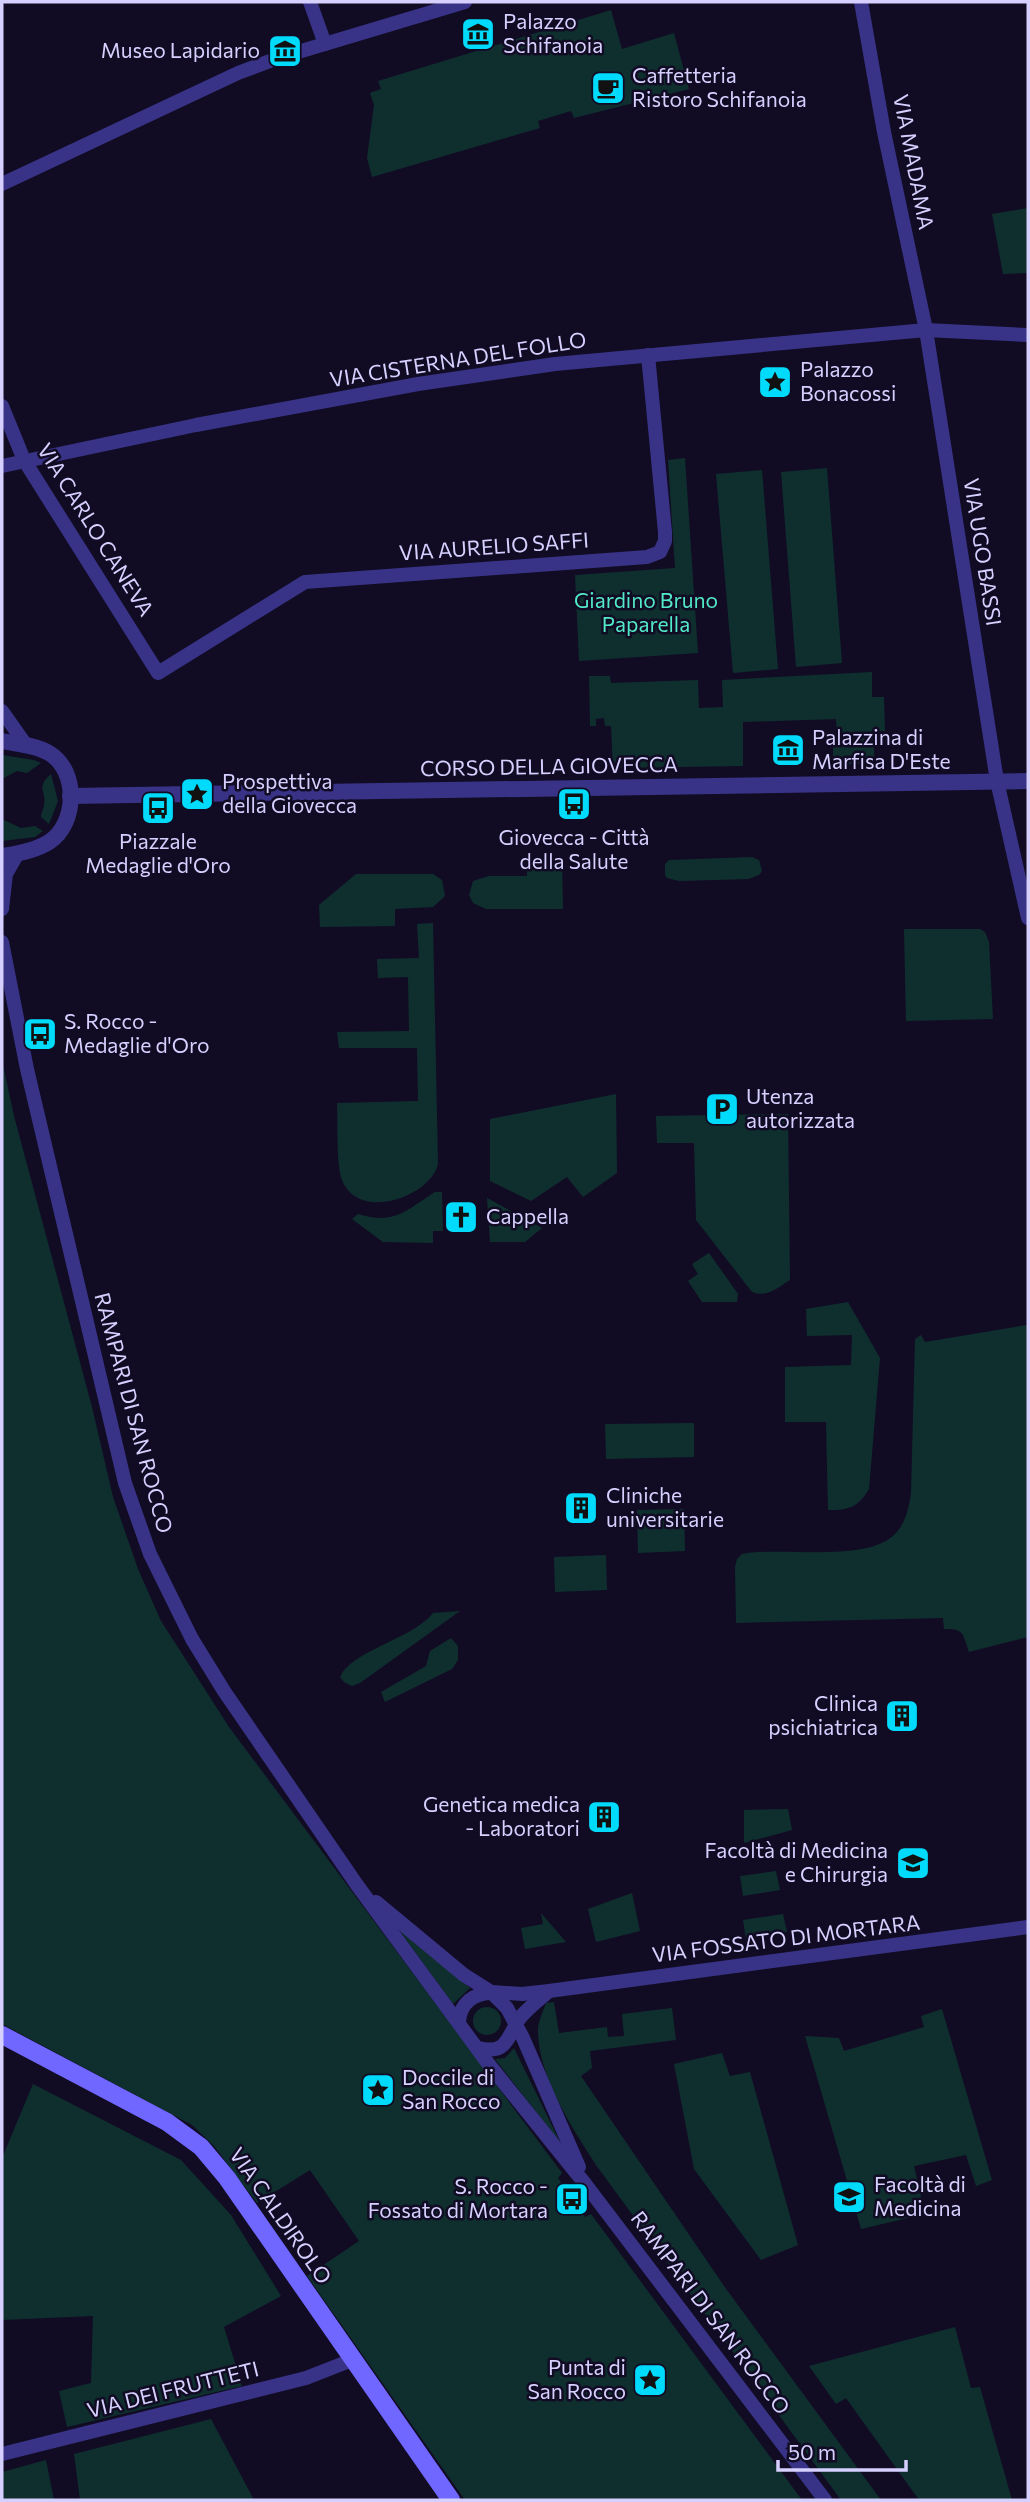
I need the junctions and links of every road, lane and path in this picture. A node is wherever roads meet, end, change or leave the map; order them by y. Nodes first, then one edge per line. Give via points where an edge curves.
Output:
1 (310, 2) edge
2 (465, 2) edge
3 (861, 2) edge
4 (325, 44) junction
5 (2, 184) edge
6 (926, 330) junction
7 (1028, 335) edge
8 (648, 355) junction
9 (2, 406) edge
10 (24, 460) junction
11 (2, 466) edge
12 (158, 673) joint
13 (2, 711) edge
14 (2, 741) edge
15 (26, 745) junction
16 (997, 780) junction
17 (1028, 781) edge
18 (70, 796) junction
19 (10, 855) edge
20 (2, 909) edge
21 (1028, 918) edge
22 (2, 942) edge
23 (356, 1885) junction
24 (1028, 1927) edge
25 (549, 1991) junction
26 (492, 1992) junction
27 (459, 2022) junction
28 (516, 2024) junction
29 (2, 2035) edge
30 (478, 2048) junction
31 (586, 2185) junction
32 (352, 2360) junction
33 (2, 2454) edge
34 (451, 2500) edge
35 (825, 2500) edge

1 - 4 street
2 - 4 street
3 - 6 street, VIA MADAMA
4 - 5 street via 217,82
6 - 7 street, VIA CISTERNA DEL FOLLO
6 - 8 street, VIA CISTERNA DEL FOLLO
6 - 16 street, VIA UGO BASSI
8 - 10 street, VIA CISTERNA DEL FOLLO via 418,384
8 - 12 street, VIA AURELIO SAFFI via 665,532 660,552 647,557 305,582
9 - 10 street, VIA CARLO CANEVA
10 - 11 street, VIA CISTERNA DEL FOLLO
10 - 12 street, VIA CARLO CANEVA
13 - 15 street
14 - 15 street
15 - 18 street via 55,757 67,776
16 - 17 street, CORSO DELLA GIOVECCA
16 - 18 street, CORSO DELLA GIOVECCA
16 - 21 street, VIA UGO BASSI
18 - 19 street via 68,816 49,842
19 - 20 street
22 - 23 street, RAMPARI DI SAN ROCCO via 45,1147 125,1483 143,1538 215,1678
23 - 26 street, RAMPARI DI SAN ROCCO via 422,1942
23 - 27 street, RAMPARI DI SAN ROCCO
24 - 25 street, VIA FOSSATO DI MORTARA
25 - 26 street, VIA FOSSATO DI MORTARA
25 - 28 street
26 - 27 street via 467,2001
26 - 28 street, RAMPARI DI SAN ROCCO
27 - 30 street, RAMPARI DI SAN ROCCO
28 - 30 street via 504,2045
28 - 31 street, RAMPARI DI SAN ROCCO
29 - 32 main road, VIA CALDIROLO via 167,2122 201,2147 233,2186
30 - 31 street, RAMPARI DI SAN ROCCO
31 - 35 street, RAMPARI DI SAN ROCCO
32 - 33 street, VIA DEI FRUTTETI via 306,2378
32 - 34 main road, VIA CALDIROLO

